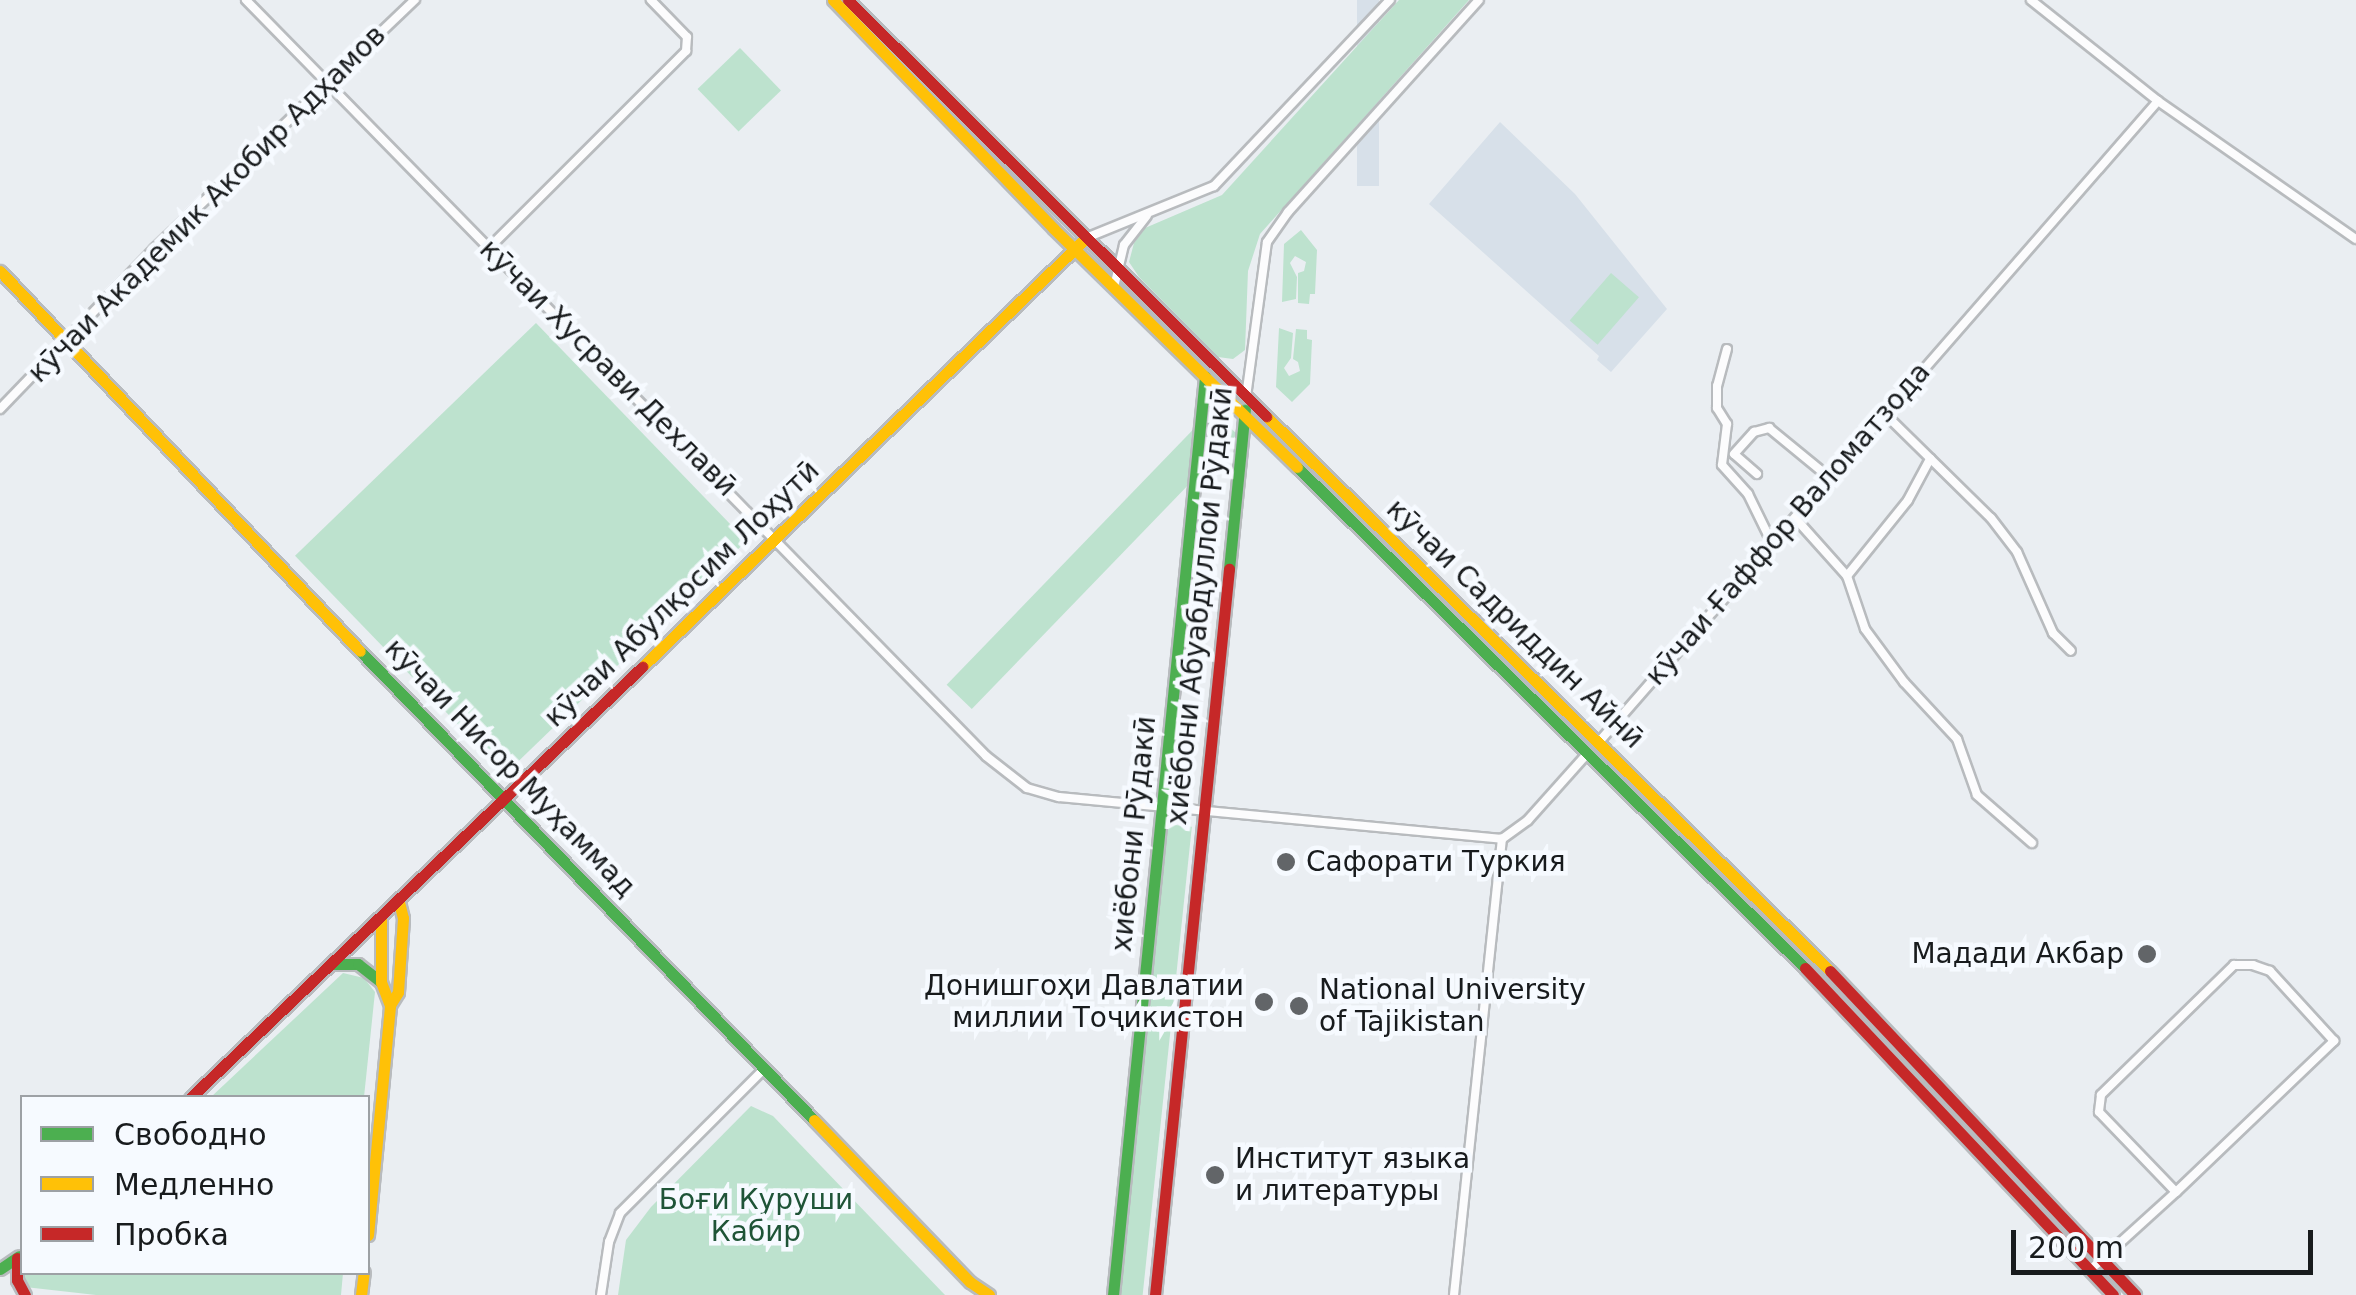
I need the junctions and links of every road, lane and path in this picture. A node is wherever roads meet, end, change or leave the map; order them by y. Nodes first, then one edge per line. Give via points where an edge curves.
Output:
1 (246, 0) edge
2 (651, 0) edge
3 (833, 0) edge
4 (848, 0) edge
5 (1390, 0) edge
6 (1479, 0) edge
7 (2031, 0) edge
8 (413, 1) edge
9 (328, 84) junction
10 (2158, 100) junction
11 (1150, 213) junction
12 (1086, 238) junction
13 (2356, 239) edge
14 (489, 248) junction
15 (1076, 248) junction
16 (1117, 270) junction
17 (0, 271) edge
18 (1114, 286) junction
19 (66, 340) junction
20 (1727, 349) dead end
21 (1204, 377) junction
22 (1246, 397) junction
23 (0, 408) edge
24 (1885, 414) junction
25 (1244, 416) junction
26 (1930, 460) junction
27 (1757, 474) dead end
28 (1830, 478) junction
29 (1796, 519) junction
30 (776, 538) junction
31 (1773, 545) junction
32 (1407, 554) junction
33 (1396, 566) junction
34 (1847, 576) junction
35 (2071, 651) dead end
36 (1599, 741) junction
37 (1588, 753) junction
38 (506, 798) junction
39 (1162, 806) junction
40 (1205, 809) junction
41 (1502, 839) junction
42 (2032, 843) dead end
43 (1748, 887) junction
44 (1737, 898) junction
45 (399, 902) junction
46 (381, 919) junction
47 (1816, 955) junction
48 (334, 964) junction
49 (1805, 966) junction
50 (381, 982) junction
51 (390, 1005) junction
52 (765, 1068) junction
53 (1933, 1079) junction
54 (1922, 1090) junction
55 (193, 1095) edge
56 (2176, 1192) junction
57 (370, 1214) edge
58 (20, 1255) edge
59 (2102, 1259) junction
60 (0, 1269) edge
61 (2090, 1270) junction
62 (972, 1289) edge
63 (25, 1295) edge
64 (601, 1295) edge
65 (988, 1295) edge
66 (1113, 1295) edge
67 (1155, 1295) edge
68 (1454, 1295) edge
69 (2113, 1295) edge
70 (2135, 1295) edge

1 - 9 street, кӯчаи Хусрави Дехлавӣ
2 - 14 street via 687,37 686,50
3 - 15 main road, кӯчаи Садриддин Айнӣ
4 - 12 main road, кӯчаи Садриддин Айнӣ
5 - 11 street via 1214,186
6 - 22 street, хиёбони Абуабдуллои Рӯдакӣ via 1268,242
7 - 10 street
8 - 9 street, кӯчаи Академик Акобир Адҳамов
9 - 14 street, кӯчаи Хусрави Дехлавӣ
9 - 19 street, кӯчаи Академик Акобир Адҳамов
10 - 13 street
10 - 24 street, кӯчаи Ғаффор Валоматзода
11 - 12 street
11 - 16 street via 1126,239
12 - 15 main road, кӯчаи Абулқосим Лоҳутӣ
12 - 16 main road, кӯчаи Садриддин Айнӣ
14 - 30 street, кӯчаи Хусрави Дехлавӣ
15 - 18 main road, кӯчаи Садриддин Айнӣ
15 - 30 main road, кӯчаи Абулқосим Лоҳутӣ
16 - 18 street
16 - 22 main road, кӯчаи Садриддин Айнӣ
17 - 19 main road, кӯчаи Нисор Муҳаммад
18 - 21 main road, кӯчаи Садриддин Айнӣ
19 - 23 street, кӯчаи Академик Акобир Адҳамов
19 - 38 main road, кӯчаи Нисор Муҳаммад
20 - 31 street via 1716,386 1717,408 1727,424 1722,464 1748,494
21 - 25 main road, кӯчаи Садриддин Айнӣ
21 - 39 main road, хиёбони Рӯдакӣ
22 - 25 main road, хиёбони Абуабдуллои Рӯдакӣ
22 - 32 main road, кӯчаи Садриддин Айнӣ
24 - 26 street
24 - 28 street, кӯчаи Ғаффор Валоматзода
25 - 33 main road, кӯчаи Садриддин Айнӣ
25 - 40 main road, хиёбони Абуабдуллои Рӯдакӣ
26 - 34 street via 1908,500
26 - 35 street via 2008,540 2053,633
27 - 28 street via 1734,454 1754,432 1769,428
28 - 29 street, кӯчаи Ғаффор Валоматзода
29 - 31 street, кӯчаи Ғаффор Валоматзода
29 - 34 street
30 - 38 main road, кӯчаи Абулқосим Лоҳутӣ
30 - 39 street, кӯчаи Хусрави Дехлавӣ via 1012,779 1051,796
31 - 36 street, кӯчаи Ғаффор Валоматзода
32 - 33 street
32 - 36 main road, кӯчаи Садриддин Айнӣ
33 - 37 main road, кӯчаи Садриддин Айнӣ
34 - 42 street via 1865,629 1958,740 1977,796
36 - 37 street, кӯчаи Ғаффор Валоматзода
36 - 43 main road, кӯчаи Садриддин Айнӣ
37 - 41 street, кӯчаи Ғаффор Валоматзода
37 - 44 main road, кӯчаи Садриддин Айнӣ
38 - 45 main road, кӯчаи Абулқосим Лоҳутӣ
38 - 52 main road, кӯчаи Нисор Муҳаммад
39 - 40 street
39 - 66 main road, хиёбони Рӯдакӣ
40 - 41 street
40 - 67 main road, хиёбони Абуабдуллои Рӯдакӣ
41 - 68 street
43 - 44 street
43 - 47 main road, кӯчаи Садриддин Айнӣ
44 - 49 main road, кӯчаи Садриддин Айнӣ
45 - 46 main road, кӯчаи Абулқосим Лоҳутӣ
45 - 51 main road via 404,918 398,992
46 - 48 main road, кӯчаи Абулқосим Лоҳутӣ
46 - 50 main road
47 - 49 street
47 - 53 main road, кӯчаи Садриддин Айнӣ
48 - 50 main road via 358,964
48 - 55 main road, кӯчаи Абулқосим Лоҳутӣ
49 - 54 main road, кӯчаи Садриддин Айнӣ
50 - 51 main road
51 - 57 main road
52 - 62 main road, кӯчаи Нисор Муҳаммад
52 - 64 street via 625,1206 612,1228
53 - 54 street
53 - 59 main road, кӯчаи Садриддин Айнӣ
54 - 61 main road, кӯчаи Садриддин Айнӣ
56 - 56 street via 2334,1041 2270,971 2234,965 2101,1095 2099,1112
56 - 59 street
58 - 60 main road
58 - 63 main road via 17,1280
59 - 61 street
59 - 70 main road, кӯчаи Садриддин Айнӣ
61 - 69 main road, кӯчаи Садриддин Айнӣ
62 - 65 main road, кӯчаи Нисор Муҳаммад

